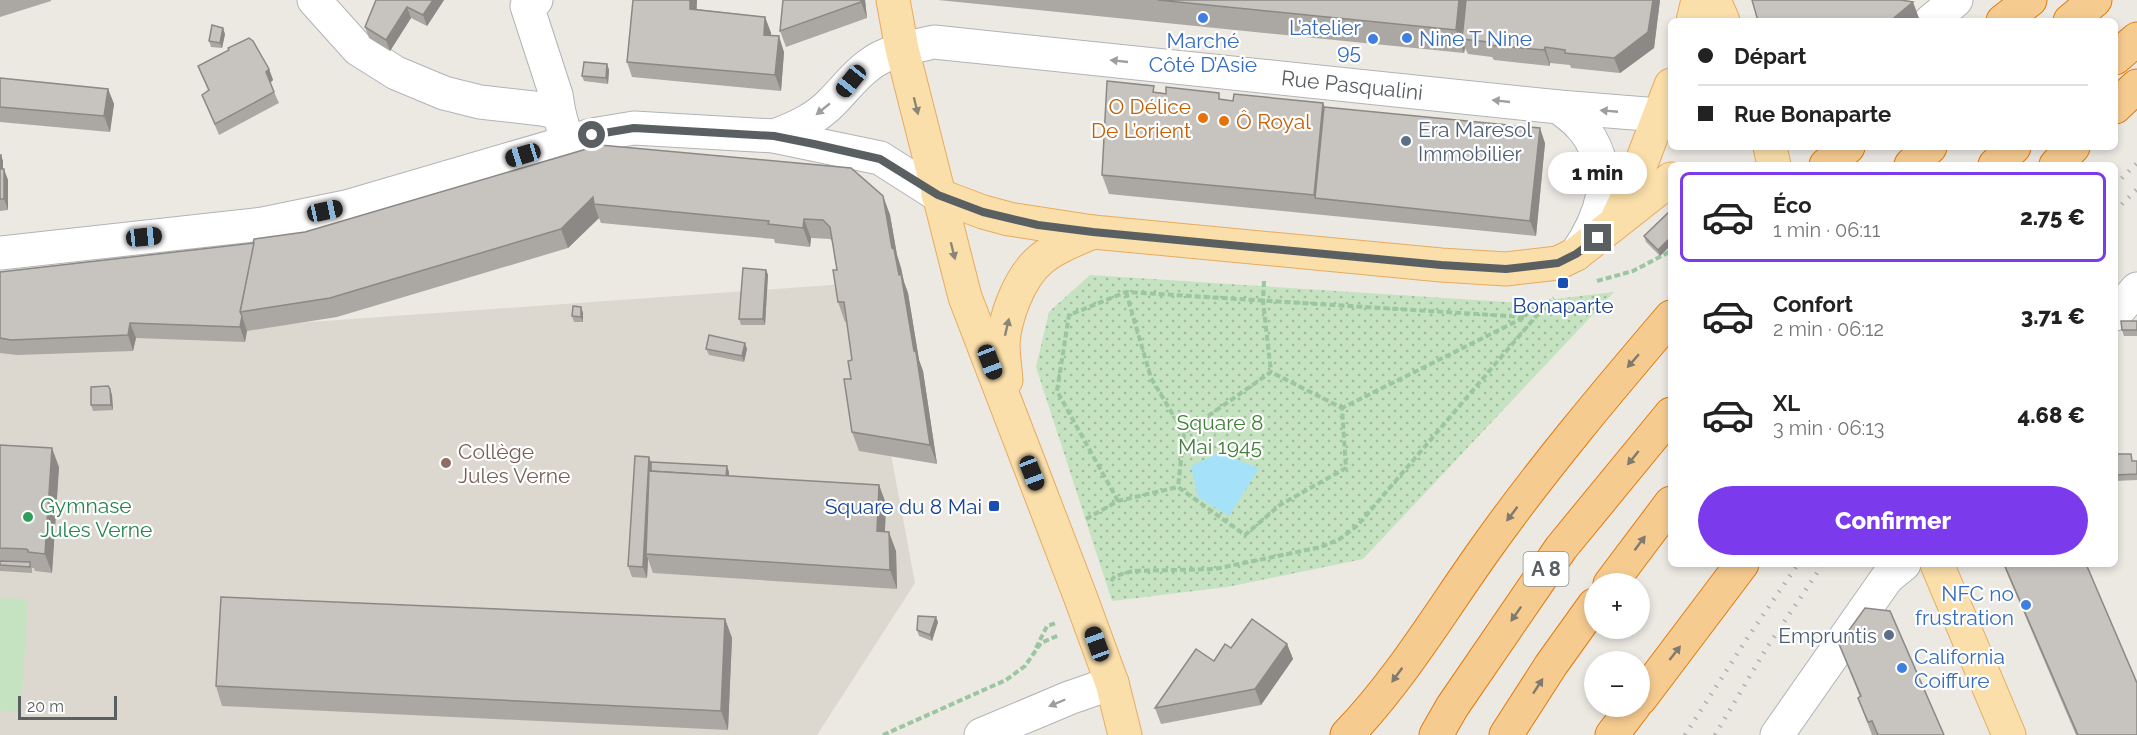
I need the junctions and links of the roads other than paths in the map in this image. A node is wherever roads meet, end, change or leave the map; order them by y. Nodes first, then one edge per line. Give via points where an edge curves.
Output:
1 (314, 0) edge
2 (536, 0) edge
3 (893, 0) edge
4 (1698, 0) edge
5 (1714, 0) edge
6 (1956, 0) edge
7 (2030, 0) edge
8 (2095, 0) edge
9 (1694, 18) edge
10 (1722, 18) edge
11 (1935, 18) edge
12 (2007, 18) edge
13 (2074, 18) edge
14 (2137, 39) edge
15 (902, 49) junction
16 (2118, 55) edge
17 (2137, 86) edge
18 (2118, 104) edge
19 (1667, 106) edge
20 (1559, 107) junction
21 (563, 128) junction
22 (774, 136) junction
23 (1844, 150) edge
24 (1927, 150) edge
25 (2011, 150) edge
26 (2070, 150) edge
27 (1830, 162) edge
28 (1914, 162) edge
29 (1998, 162) edge
30 (2059, 162) edge
31 (1668, 181) edge
32 (938, 195) junction
33 (1613, 226) junction
34 (1093, 232) junction
35 (0, 252) edge
36 (1576, 254) junction
37 (2137, 289) edge
38 (2118, 311) edge
39 (1668, 321) edge
40 (1007, 406) junction
41 (1668, 418) edge
42 (1668, 506) edge
43 (1740, 567) edge
44 (1900, 567) edge
45 (1938, 567) edge
46 (1618, 573) edge
47 (1584, 619) edge
48 (1112, 682) junction
49 (1650, 686) edge
50 (1626, 717) edge
51 (1123, 725) edge
52 (981, 735) edge
53 (1347, 735) edge
54 (1436, 735) edge
55 (1506, 735) edge
56 (1612, 735) edge
57 (1777, 735) edge
58 (2009, 735) edge

1 - 21 street via 358,49 396,73 444,93 480,102 542,109
2 - 21 street via 527,6
3 - 15 main road
4 - 9 main road
5 - 10 main road
6 - 11 street
7 - 12 highway
8 - 13 highway
14 - 16 highway
20 -> 15 street, Rue Pasqualini via 950,43
15 -> 22 street, Rue Pasqualini via 870,63 831,104 804,124
15 -> 32 main road
17 - 18 highway
19 -> 20 street, Rue Pasqualini
19 - 33 main road
20 - 36 street via 1582,126 1601,164 1603,194 1588,236
21 - 22 street via 592,135 634,128
21 - 35 street via 346,207 263,224
22 - 32 street via 880,159
23 - 27 highway
24 - 28 highway
25 - 29 highway
26 - 30 highway
31 - 33 main road
32 - 34 main road via 1010,219
32 -> 40 main road via 965,297
33 - 36 main road
34 - 36 main road via 1506,269 1558,263
40 -> 34 main road via 1004,343 1016,295 1039,260
37 - 38 street
39 -> 53 highway via 1555,456 1373,708
40 - 48 main road
41 -> 54 highway, A 8 via 1561,548
46 -> 42 highway
49 -> 43 highway
44 - 57 street via 1887,578
45 - 58 main road
55 -> 47 highway
48 - 51 main road
48 -> 52 street
50 - 56 highway

